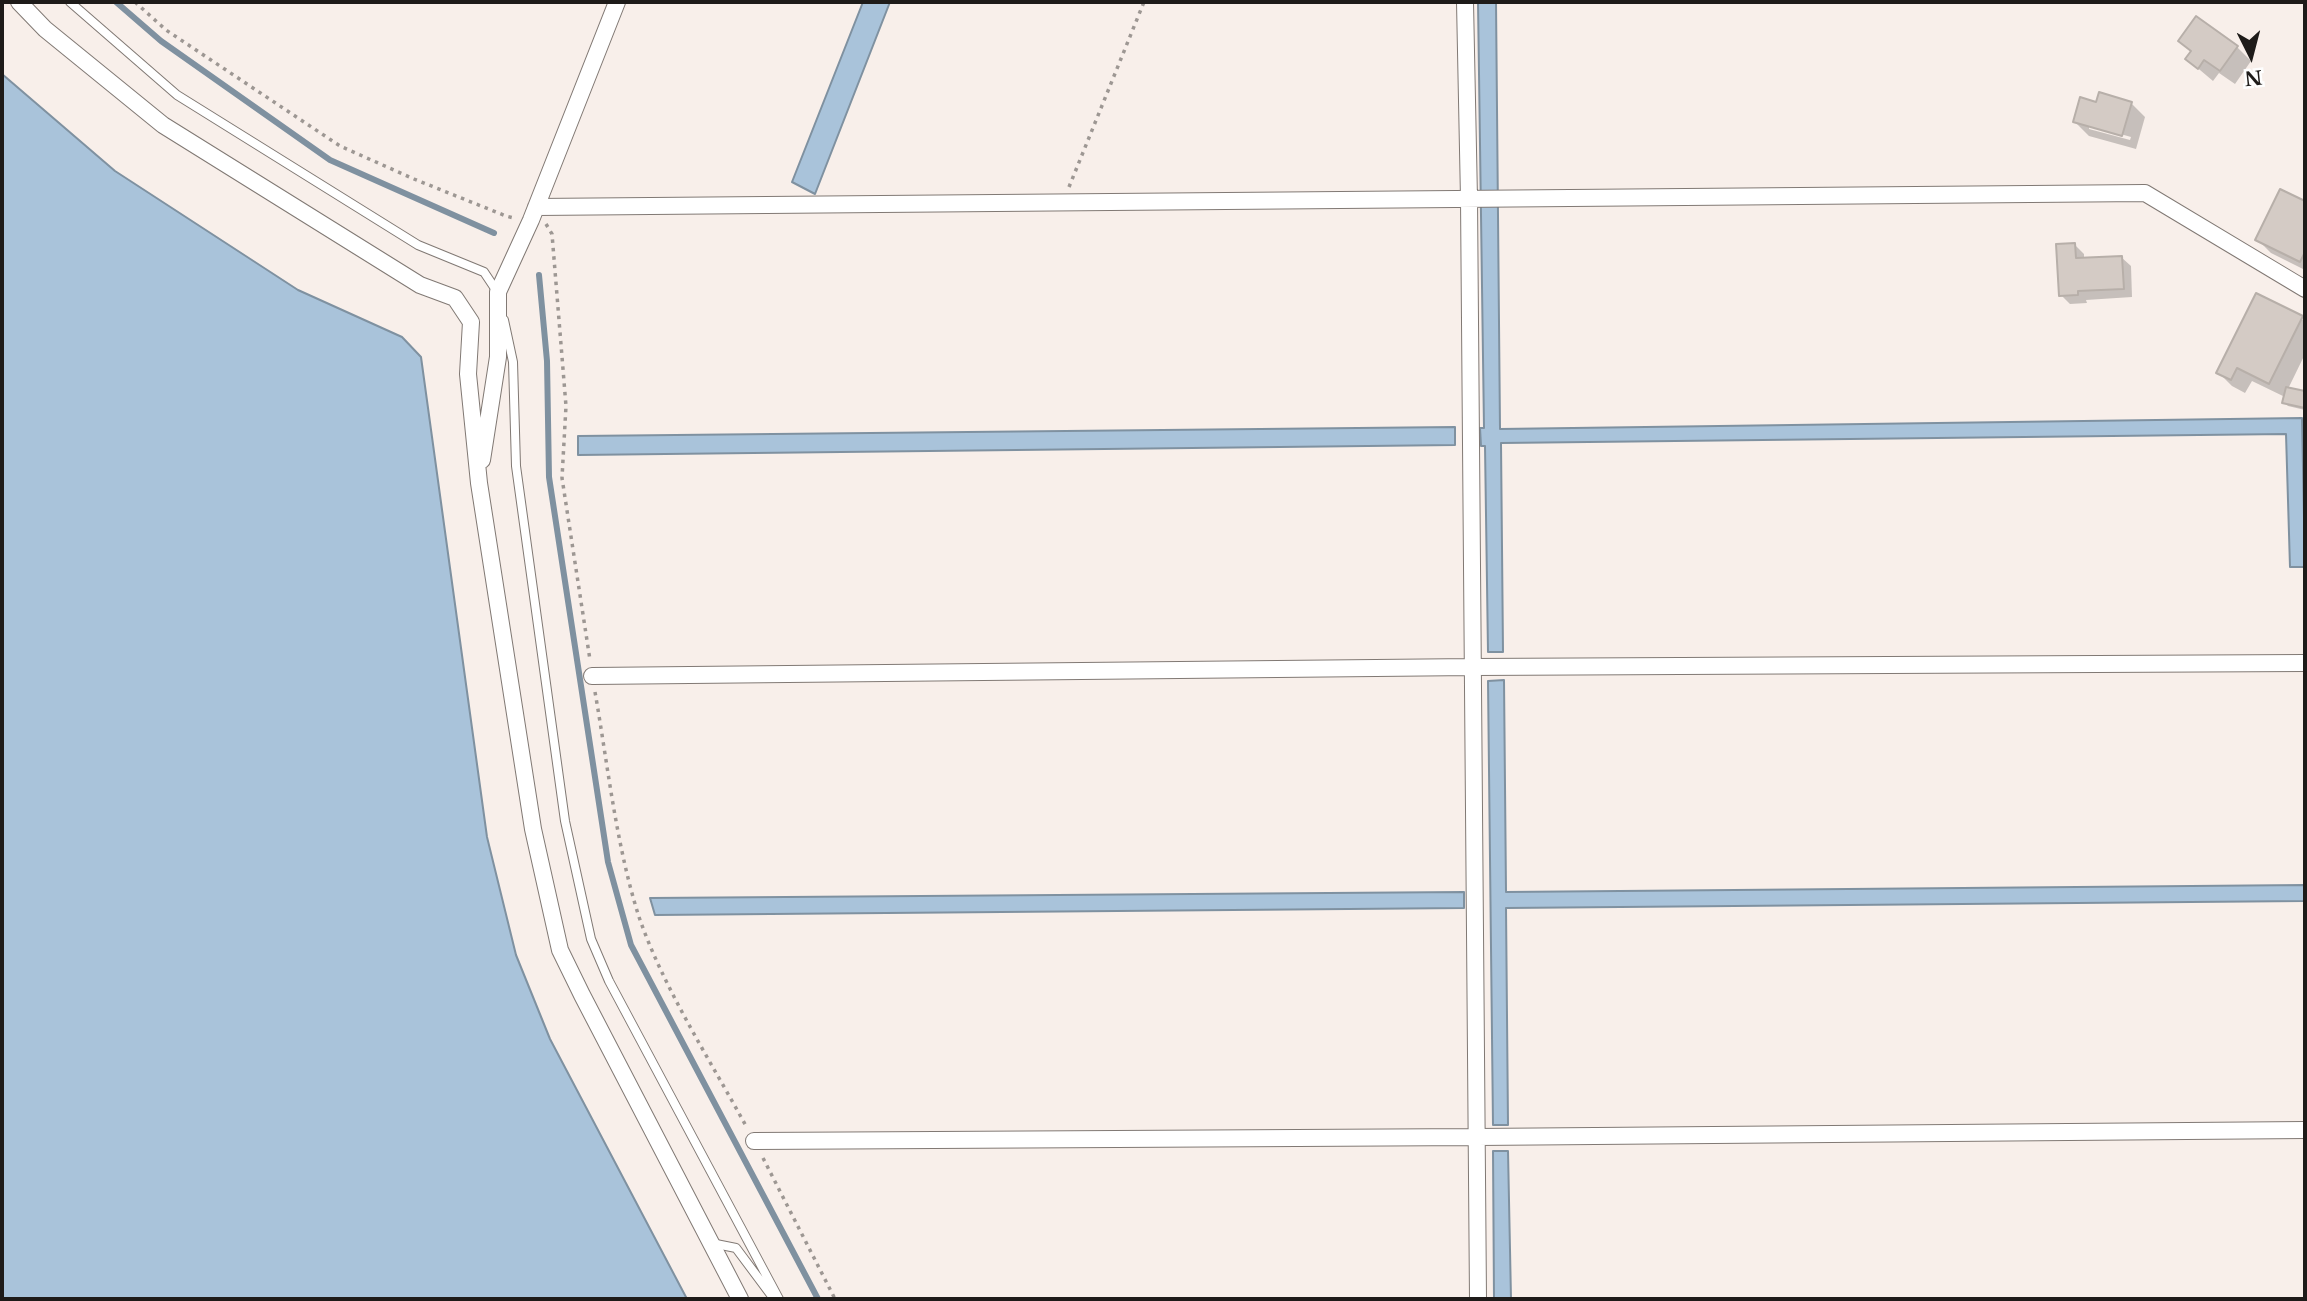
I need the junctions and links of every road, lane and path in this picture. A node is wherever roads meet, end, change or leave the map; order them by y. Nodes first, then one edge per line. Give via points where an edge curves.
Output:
1 (19, 2) edge
2 (70, 2) edge
3 (135, 2) edge
4 (617, 2) edge
5 (1144, 2) edge
6 (1465, 2) edge
7 (1469, 198) junction
8 (1063, 202) junction
9 (534, 214) junction
10 (2305, 289) edge
11 (498, 292) junction
12 (479, 483) junction
13 (2305, 663) edge
14 (1474, 667) junction
15 (592, 676) dead end
16 (2305, 1130) edge
17 (1477, 1137) junction
18 (754, 1141) joint
19 (711, 1243) junction
20 (740, 1299) edge
21 (774, 1299) edge
22 (779, 1299) edge
23 (835, 1299) edge
24 (1478, 1299) edge

1 - 12 street via 45,29 163,125 420,285 455,298 471,322 468,374
2 - 11 lane via 177,95 418,245 484,272
3 - 9 path via 166,30 340,146 506,216
4 - 9 street
5 - 8 path
6 - 7 street
7 - 8 street
7 - 10 street via 2145,193
7 - 14 street
8 - 9 street
9 - 11 street
11 - 12 street via 498,357
11 - 22 lane via 513,362 516,466 565,821 591,939
12 - 19 street via 533,829 560,950
13 - 14 street
14 - 15 street
14 - 17 street
16 - 17 street
17 - 18 street
17 - 24 street
18 - 23 path
19 - 20 street
19 - 21 lane via 736,1248

